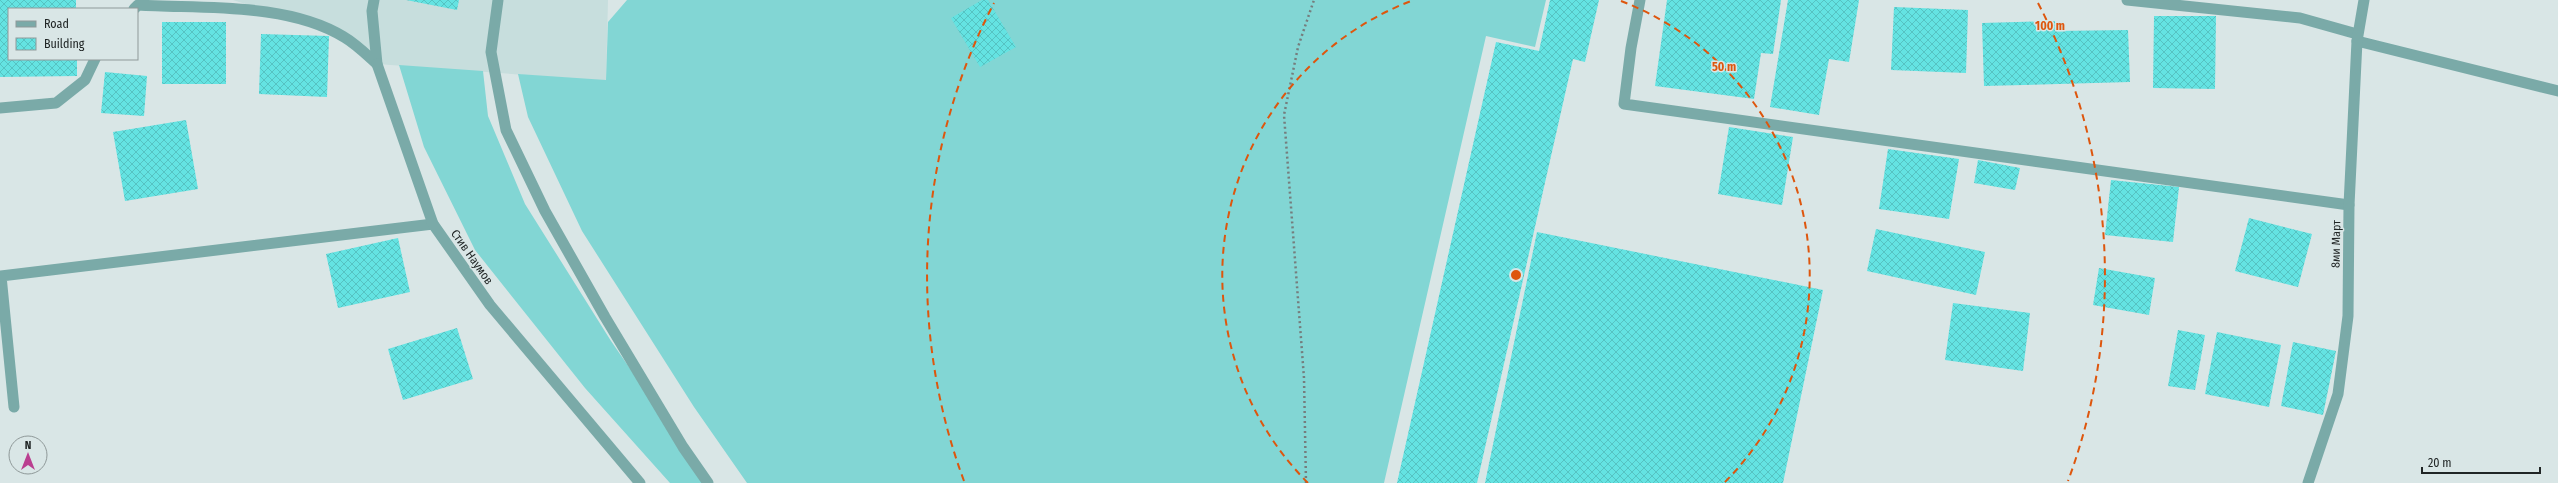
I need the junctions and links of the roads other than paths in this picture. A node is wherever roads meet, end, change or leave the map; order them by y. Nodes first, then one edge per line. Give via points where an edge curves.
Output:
1 (374, 0) edge
2 (498, 0) edge
3 (1640, 0) edge
4 (2127, 0) edge
5 (2364, 0) edge
6 (136, 5) edge
7 (2357, 38) junction
8 (95, 60) edge
9 (377, 64) junction
10 (2558, 91) edge
11 (0, 108) edge
12 (2349, 205) junction
13 (433, 224) junction
14 (14, 407) dead end
15 (640, 483) edge
16 (708, 483) edge
17 (2308, 483) edge

1 - 9 street, Стив Наумов via 372,11
2 - 16 street via 490,52 506,130 545,211 605,317 683,447
3 - 12 street via 1630,48 1624,104
4 - 7 street via 2300,18
5 - 7 street, 8ми Март
6 - 9 street via 269,12 307,20 345,37
7 - 10 street
7 - 12 street, 8ми Март
8 - 11 street via 85,80 56,103
9 - 13 street, Стив Наумов
12 - 17 street, 8ми Март via 2348,316 2338,394
13 - 14 street via 1,276
13 - 15 street, Стив Наумов via 490,305

